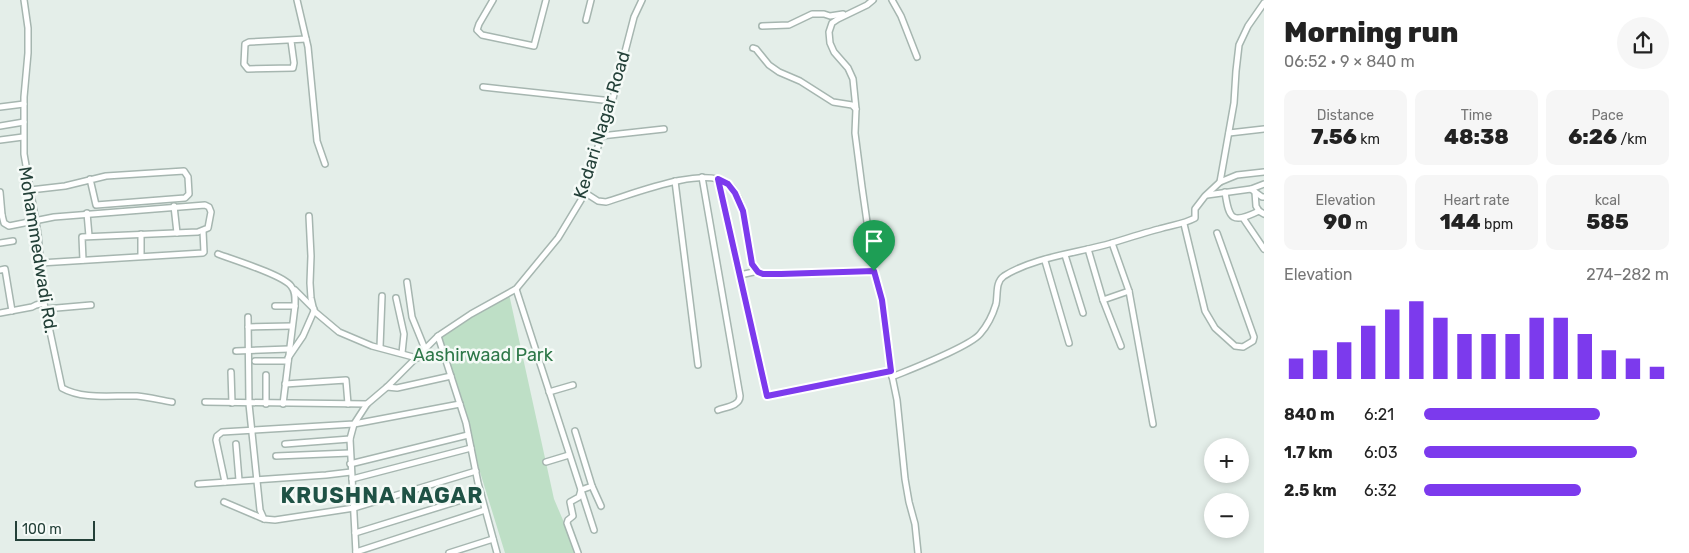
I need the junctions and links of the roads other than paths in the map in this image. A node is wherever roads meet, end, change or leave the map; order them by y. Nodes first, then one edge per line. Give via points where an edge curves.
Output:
1 (24, 0) edge
2 (297, 0) edge
3 (493, 0) edge
4 (546, 0) edge
5 (591, 0) edge
6 (642, 0) edge
7 (873, 0) edge
8 (892, 0) edge
9 (1264, 3) edge
10 (849, 14) junction
11 (586, 20) dead end
12 (762, 26) dead end
13 (306, 39) junction
14 (291, 40) junction
15 (753, 48) dead end
16 (918, 57) dead end
17 (483, 87) dead end
18 (612, 101) junction
19 (24, 104) junction
20 (0, 108) edge
21 (856, 109) junction
22 (24, 122) junction
23 (0, 126) edge
24 (664, 129) dead end
25 (1264, 129) edge
26 (1229, 132) junction
27 (601, 136) junction
28 (24, 138) junction
29 (0, 140) edge
30 (325, 164) dead end
31 (1264, 172) edge
32 (702, 177) junction
33 (90, 179) junction
34 (718, 179) junction
35 (675, 182) junction
36 (1220, 182) junction
37 (1264, 184) edge
38 (30, 190) junction
39 (1253, 191) junction
40 (0, 192) edge
41 (584, 192) junction
42 (1224, 192) junction
43 (1206, 195) junction
44 (1264, 197) edge
45 (174, 206) junction
46 (1261, 212) edge
47 (87, 213) junction
48 (1, 214) edge
49 (309, 216) dead end
50 (1243, 218) junction
51 (36, 220) junction
52 (1184, 224) junction
53 (203, 231) junction
54 (177, 233) junction
55 (1217, 233) dead end
56 (141, 234) junction
57 (89, 236) junction
58 (13, 241) dead end
59 (0, 243) edge
60 (1112, 243) junction
61 (1088, 249) junction
62 (1264, 249) edge
63 (218, 254) dead end
64 (1065, 255) junction
65 (141, 256) junction
66 (83, 260) junction
67 (1045, 260) junction
68 (40, 264) junction
69 (0, 270) edge
70 (874, 271) junction
71 (758, 272) junction
72 (740, 275) junction
73 (407, 282) dead end
74 (293, 289) junction
75 (516, 289) junction
76 (1129, 291) junction
77 (382, 296) dead end
78 (396, 298) dead end
79 (1103, 300) junction
80 (91, 305) dead end
81 (45, 306) junction
82 (275, 306) dead end
83 (295, 306) junction
84 (314, 310) junction
85 (12, 311) junction
86 (0, 313) edge
87 (1084, 313) dead end
88 (248, 317) dead end
89 (292, 326) junction
90 (248, 327) junction
91 (438, 336) junction
92 (1069, 343) dead end
93 (1121, 346) dead end
94 (380, 347) junction
95 (289, 348) junction
96 (426, 349) junction
97 (248, 350) junction
98 (236, 351) dead end
99 (402, 353) junction
100 (417, 358) junction
101 (288, 360) junction
102 (255, 361) dead end
103 (698, 365) dead end
104 (232, 372) dead end
105 (892, 374) junction
106 (266, 375) dead end
107 (451, 376) junction
108 (285, 384) junction
109 (573, 385) dead end
110 (387, 387) junction
111 (549, 392) junction
112 (172, 402) dead end
113 (205, 402) dead end
114 (232, 403) junction
115 (249, 404) junction
116 (266, 404) junction
117 (283, 404) junction
118 (348, 404) junction
119 (367, 404) junction
120 (460, 404) junction
121 (718, 410) dead end
122 (354, 424) junction
123 (1153, 424) dead end
124 (251, 431) junction
125 (575, 431) dead end
126 (468, 435) junction
127 (350, 439) junction
128 (236, 444) dead end
129 (284, 444) dead end
130 (471, 448) junction
131 (350, 453) junction
132 (569, 455) junction
133 (276, 456) dead end
134 (546, 462) dead end
135 (350, 464) junction
136 (476, 471) junction
137 (352, 476) junction
138 (257, 479) junction
139 (239, 480) junction
140 (225, 482) junction
141 (198, 484) dead end
142 (592, 486) junction
143 (581, 490) junction
144 (353, 493) junction
145 (481, 494) junction
146 (306, 498) dead end
147 (224, 502) dead end
148 (601, 506) dead end
149 (354, 508) junction
150 (485, 510) junction
151 (264, 519) junction
152 (594, 530) dead end
153 (355, 533) junction
154 (492, 539) junction
155 (358, 552) edge
156 (449, 553) edge
157 (497, 553) edge
158 (578, 553) edge
159 (918, 553) edge

1 - 19 street, Mohammedwadi Rd. via 28,28
2 - 13 street
3 - 4 street via 477,30 482,36 534,46
5 - 11 street
6 - 18 street, Kedari Nagar Road via 634,17
7 - 10 street
8 - 16 street
9 - 26 street via 1239,45
10 - 12 street via 812,14 789,25
10 - 21 street via 832,23 830,43 853,79
13 - 14 street
13 - 30 street via 318,141
14 - 14 street via 245,44 246,67 293,68
15 - 21 street via 779,72 833,102 852,105
17 - 18 street
18 - 27 street, Kedari Nagar Road
19 - 20 street
19 - 22 street, Mohammedwadi Rd.
21 - 70 street via 855,133
22 - 23 street
22 - 28 street, Mohammedwadi Rd.
24 - 27 street
25 - 26 street
26 - 36 street
27 - 41 street, Kedari Nagar Road
28 - 29 street
28 - 38 street, Mohammedwadi Rd.
31 - 36 street
32 - 34 street
32 - 35 street
32 - 121 street via 740,396 738,403
33 - 33 street via 184,171 188,177 189,194 185,198 96,205
33 - 38 street
34 - 71 street via 728,184 743,211 752,264
34 - 72 street
35 - 41 street via 606,202
35 - 103 street
36 - 43 street
37 - 39 street
38 - 51 street, Mohammedwadi Rd.
39 - 42 street
39 - 44 street
39 - 46 street via 1256,206
40 - 48 street
41 - 75 street, Kedari Nagar Road via 558,238
42 - 43 street
42 - 50 street via 1229,214 1233,218
43 - 52 street via 1195,209 1196,218
45 - 47 street
45 - 53 street via 209,207 208,228
45 - 54 street
46 - 50 street
47 - 51 street
47 - 57 street
48 - 51 street via 9,226
49 - 84 street via 310,283
50 - 62 street
51 - 68 street, Mohammedwadi Rd.
52 - 55 street via 1205,311 1215,328 1235,346 1243,347 1254,338
52 - 60 street
53 - 54 street
53 - 65 street via 203,253
54 - 56 street
56 - 57 street
56 - 65 street
57 - 66 street via 81,238
58 - 59 street
60 - 61 street
60 - 76 street
61 - 64 street
61 - 79 street
63 - 74 street via 283,279
64 - 67 street
64 - 87 street
65 - 66 street
66 - 68 street
67 - 92 street
67 - 105 street via 1001,278 996,304 979,336
68 - 81 street, Mohammedwadi Rd.
69 - 85 street via 5,269
70 - 71 street
70 - 105 street via 882,300
71 - 72 street
72 - 105 street via 767,396
73 - 96 street via 412,316
74 - 83 street
74 - 84 street
75 - 91 street, Kedari Nagar Road
75 - 111 street
76 - 79 street
76 - 123 street
77 - 94 street
78 - 99 street via 404,334
79 - 93 street
80 - 81 street
81 - 85 street
81 - 112 street, Mohammedwadi Rd. via 62,388 81,394 139,396
82 - 83 street
83 - 89 street
84 - 94 street via 339,332
84 - 101 street via 304,336
85 - 86 street
88 - 90 street
89 - 90 street
89 - 95 street
90 - 97 street
91 - 96 street, Kedari Nagar Road
91 - 107 street
94 - 99 street
95 - 97 street
95 - 101 street
96 - 100 street, Kedari Nagar Road
97 - 98 street
97 - 115 street
99 - 100 street
100 - 110 street, Kedari Nagar Road
101 - 102 street
101 - 108 street
104 - 114 street
105 - 159 street
106 - 116 street
107 - 110 street via 397,388
107 - 120 street
108 - 117 street
108 - 118 street via 346,380
109 - 111 street
110 - 119 street, Kedari Nagar Road
111 - 132 street
113 - 114 street
114 - 115 street
115 - 116 street
115 - 124 street
116 - 117 street
117 - 118 street
118 - 119 street
119 - 122 street, Kedari Nagar Road
120 - 122 street
120 - 126 street
122 - 124 street
122 - 127 street, Kedari Nagar Road
124 - 138 street
124 - 140 street via 222,432 217,436
125 - 142 street
126 - 130 street
126 - 135 street
127 - 129 street
127 - 131 street, Kedari Nagar Road
128 - 139 street
130 - 136 street
130 - 137 street
131 - 133 street
131 - 135 street, Kedari Nagar Road
132 - 134 street
132 - 143 street
135 - 137 street, Kedari Nagar Road
136 - 145 street
136 - 149 street
137 - 138 street
137 - 144 street, Kedari Nagar Road
138 - 139 street
138 - 151 street
139 - 140 street
140 - 141 street
142 - 143 street
142 - 148 street
143 - 152 street
143 - 158 street via 579,497 570,502 573,516 567,523
144 - 146 street
144 - 149 street, Kedari Nagar Road
145 - 150 street
145 - 153 street
147 - 151 street
149 - 151 street
149 - 153 street, Kedari Nagar Road
150 - 154 street
150 - 155 street
153 - 155 street, Kedari Nagar Road
154 - 156 street
154 - 157 street

